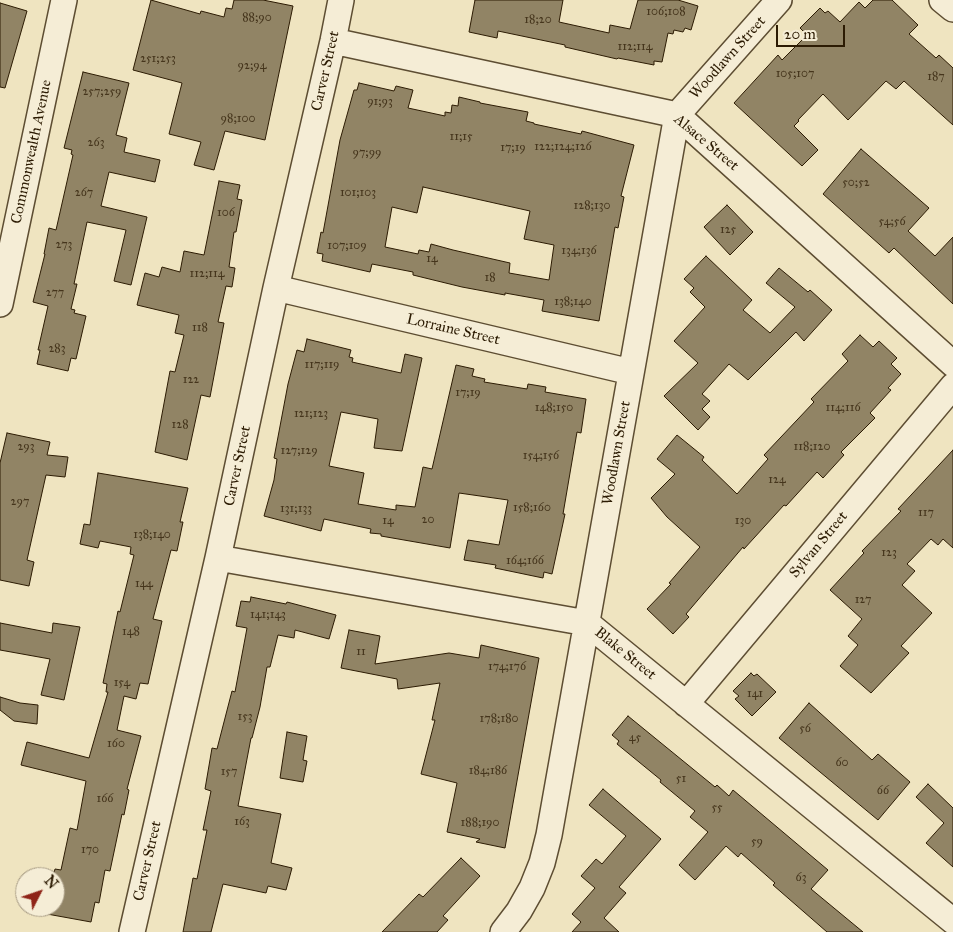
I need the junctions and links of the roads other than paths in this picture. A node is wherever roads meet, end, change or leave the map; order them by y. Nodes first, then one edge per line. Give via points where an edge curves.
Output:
1 (64, 0) edge
2 (341, 0) edge
3 (779, 0) edge
4 (942, 0) edge
5 (953, 9) edge
6 (333, 41) junction
7 (677, 115) junction
8 (276, 288) junction
9 (0, 304) edge
10 (953, 364) edge
11 (631, 372) junction
12 (953, 386) edge
13 (218, 558) junction
14 (587, 623) junction
15 (686, 704) junction
16 (953, 921) edge
17 (132, 932) edge
18 (503, 932) edge

1 - 9 street, Commonwealth Avenue
2 - 6 street, Carver Street
3 - 7 street, Woodlawn Street
4 - 5 street
6 - 7 street, Alsace Street
6 - 8 street, Carver Street
7 - 10 street, Alsace Street
7 - 11 street, Woodlawn Street
8 - 11 street, Lorraine Street
8 - 13 street, Carver Street
11 - 14 street, Woodlawn Street
12 - 15 street, Sylvan Street
13 - 14 street, Blake Street
13 - 17 street, Carver Street
14 - 15 street, Blake Street
14 - 18 street, Woodlawn Street via 547,842 532,888
15 - 16 street, Blake Street

